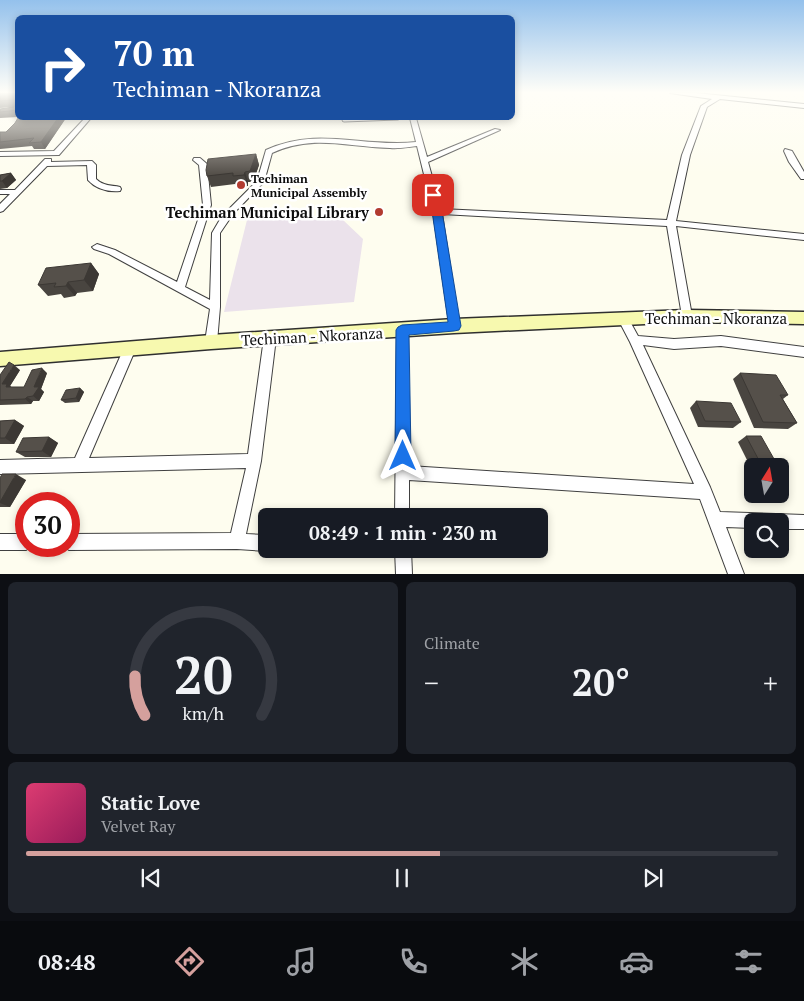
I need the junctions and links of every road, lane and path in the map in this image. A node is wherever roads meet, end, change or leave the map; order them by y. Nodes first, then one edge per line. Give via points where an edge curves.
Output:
1 (86, 120) edge
2 (414, 120) edge
3 (699, 120) edge
4 (497, 130) dead end
5 (420, 144) junction
6 (788, 151) dead end
7 (56, 153) junction
8 (0, 154) edge
9 (198, 160) dead end
10 (424, 161) junction
11 (45, 164) junction
12 (804, 178) edge
13 (117, 188) dead end
14 (0, 192) edge
15 (17, 192) junction
16 (0, 209) edge
17 (437, 211) junction
18 (671, 223) junction
19 (804, 237) edge
20 (97, 247) dead end
21 (180, 288) junction
22 (215, 307) junction
23 (687, 316) junction
24 (804, 318) edge
25 (623, 319) junction
26 (454, 326) junction
27 (402, 330) junction
28 (270, 338) junction
29 (635, 340) junction
30 (211, 342) junction
31 (130, 348) junction
32 (802, 355) edge
33 (0, 359) edge
34 (254, 461) junction
35 (79, 465) junction
36 (0, 467) edge
37 (403, 473) junction
38 (705, 492) junction
39 (402, 508) edge
40 (717, 519) junction
41 (804, 522) edge
42 (0, 542) edge
43 (15, 542) edge
44 (80, 542) edge
45 (237, 542) junction
46 (258, 543) edge
47 (403, 558) edge
48 (404, 574) edge
49 (736, 574) edge

1 - 7 street
2 - 5 street
3 - 18 street via 686,155
4 - 10 street
5 - 10 street
5 - 22 street via 388,146 303,140 269,152 263,177 220,222 216,233
6 - 12 street
7 - 8 street
7 - 11 street
9 - 21 street via 203,164 207,205
10 - 17 street
11 - 13 street via 89,164 95,184
11 - 15 street
14 - 15 street
15 - 16 street
17 - 18 street
17 - 26 street
18 - 19 street
18 - 23 street
20 - 21 street
21 - 22 street
22 - 30 street
23 - 24 main road, Techiman - Nkoranza
23 - 25 main road, Techiman - Nkoranza
25 - 26 main road, Techiman - Nkoranza
25 - 29 street
26 - 27 main road, Techiman - Nkoranza
27 - 28 main road, Techiman - Nkoranza
27 - 37 street
28 - 30 main road, Techiman - Nkoranza
28 - 34 street
29 - 32 street via 674,344 704,340
29 - 38 street
30 - 31 main road, Techiman - Nkoranza
31 - 33 main road, Techiman - Nkoranza
31 - 35 street
34 - 35 street
34 - 45 street
35 - 36 street
37 - 38 street
37 - 39 street
38 - 40 street
40 - 41 street
40 - 49 street
42 - 43 street
44 - 45 street
45 - 46 street
47 - 48 street

